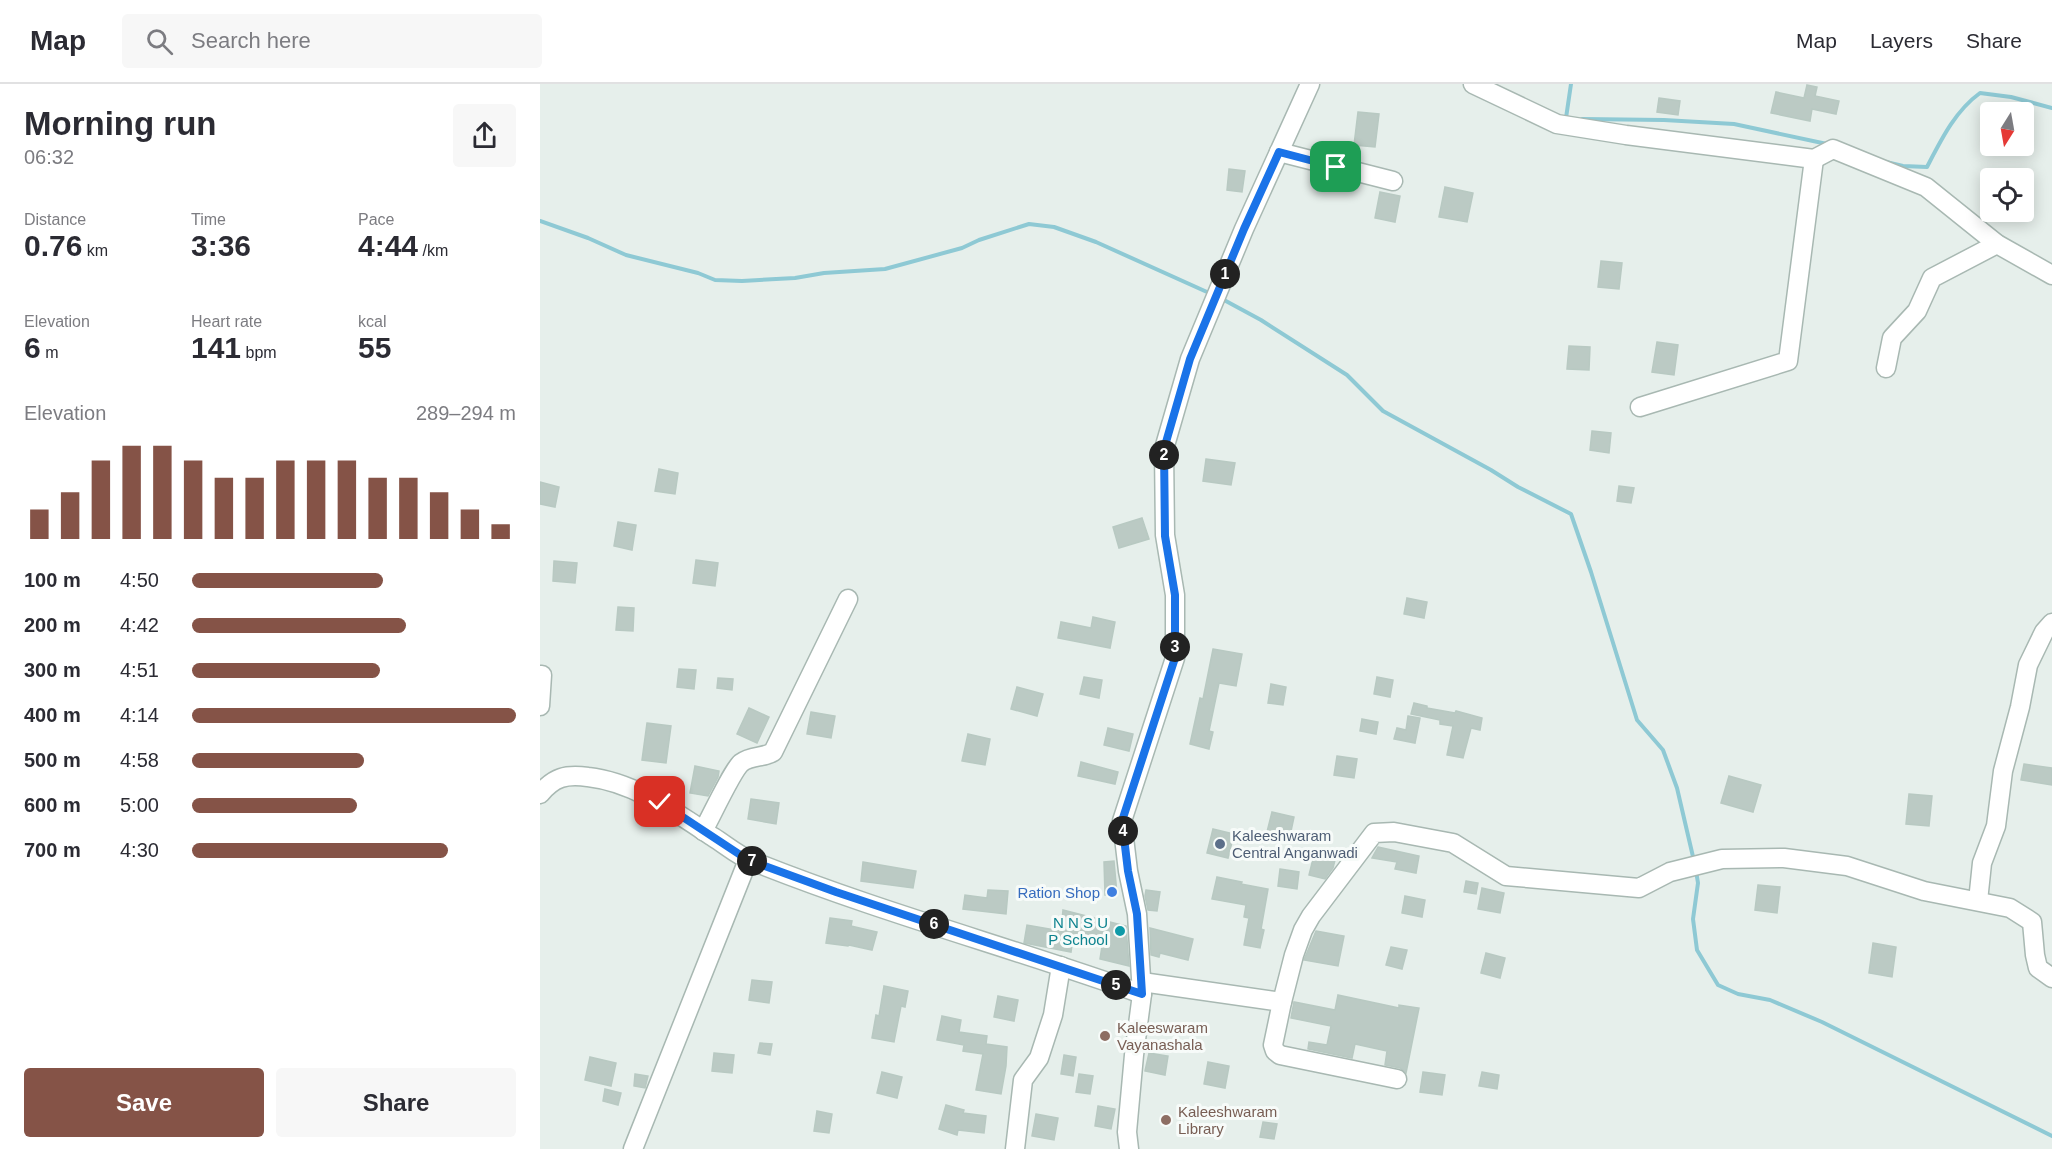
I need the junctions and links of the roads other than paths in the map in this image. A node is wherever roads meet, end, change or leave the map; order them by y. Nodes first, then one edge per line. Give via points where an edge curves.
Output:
1 (1310, 84) edge
2 (1473, 84) edge
3 (1279, 152) junction
4 (1814, 159) junction
5 (1393, 181) dead end
6 (1997, 244) junction
7 (2052, 275) edge
8 (1886, 368) dead end
9 (1640, 407) dead end
10 (848, 599) dead end
11 (2052, 623) edge
12 (540, 675) edge
13 (540, 706) edge
14 (540, 774) edge
15 (559, 778) junction
16 (540, 794) edge
17 (704, 831) junction
18 (748, 860) junction
19 (1978, 901) junction
20 (1061, 966) junction
21 (2052, 978) edge
22 (1142, 988) junction
23 (1282, 1002) junction
24 (1397, 1079) dead end
25 (633, 1149) edge
26 (1015, 1149) edge
27 (1129, 1149) edge

1 - 3 street
2 - 4 street via 1557,124
3 - 5 street
3 - 22 street via 1190,359 1164,449 1165,536 1175,595 1175,658 1122,821 1137,914
4 - 6 street via 1833,149 1926,188
4 - 9 street via 1788,361
6 - 7 street
6 - 8 street via 1932,278 1917,311 1892,338
10 - 17 street via 773,752 740,763
11 - 19 street via 2028,665 2003,771 1996,826 1982,863
12 - 13 street
14 - 15 street
15 - 16 street
15 - 17 street via 591,777 619,785 660,802
17 - 18 street
18 - 20 street
18 - 25 street
19 - 21 street via 2010,908 2032,922 2038,968
19 - 23 street via 1924,891 1847,866 1784,858 1722,859 1670,872 1639,888 1506,876 1453,843 1374,832 1303,930
20 - 22 street
20 - 26 street via 1053,1016 1039,1058 1023,1080
22 - 23 street
22 - 27 street via 1127,1132
23 - 24 street via 1273,1045 1280,1055

